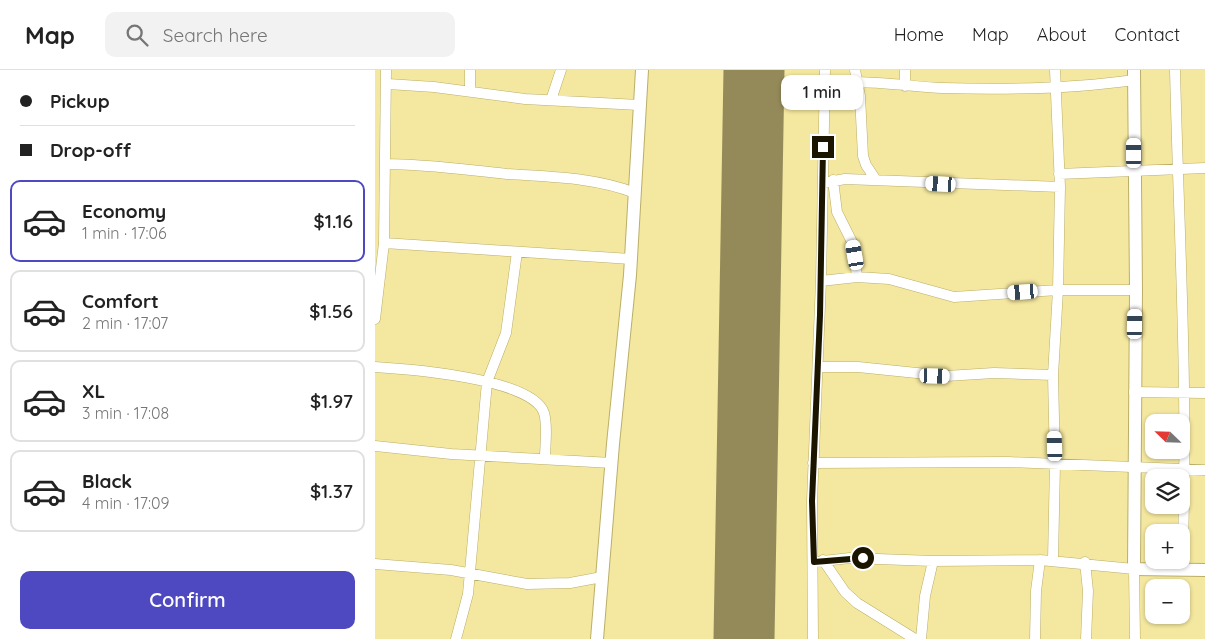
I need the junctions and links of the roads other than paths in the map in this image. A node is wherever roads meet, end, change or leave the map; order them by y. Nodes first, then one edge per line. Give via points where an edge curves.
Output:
1 (386, 70) edge
2 (470, 70) edge
3 (561, 70) edge
4 (642, 70) edge
5 (825, 70) edge
6 (855, 70) edge
7 (905, 70) edge
8 (1055, 70) edge
9 (1175, 70) edge
10 (1134, 75) edge
11 (859, 83) junction
12 (387, 84) junction
13 (824, 86) junction
14 (905, 86) junction
15 (1056, 88) junction
16 (470, 91) junction
17 (551, 100) junction
18 (639, 105) junction
19 (385, 164) junction
20 (1205, 168) edge
21 (1179, 169) junction
22 (1134, 171) junction
23 (1059, 174) junction
24 (876, 180) junction
25 (828, 182) junction
26 (1060, 187) junction
27 (635, 193) junction
28 (384, 243) junction
29 (517, 252) junction
30 (631, 260) junction
31 (857, 277) junction
32 (821, 281) junction
33 (1058, 290) junction
34 (1136, 290) junction
35 (375, 319) edge
36 (819, 367) junction
37 (375, 368) edge
38 (1053, 375) junction
39 (487, 382) junction
40 (1134, 392) junction
41 (1183, 393) junction
42 (1205, 393) edge
43 (375, 446) edge
44 (479, 455) junction
45 (545, 458) junction
46 (611, 463) junction
47 (813, 463) junction
48 (1055, 464) junction
49 (1133, 467) junction
50 (1184, 469) joint
51 (1190, 469) edge
52 (1205, 470) edge
53 (1184, 514) edge
54 (1040, 560) junction
55 (1053, 560) junction
56 (819, 561) junction
57 (933, 561) junction
58 (1085, 562) junction
59 (375, 564) edge
60 (1134, 569) junction
61 (1183, 570) junction
62 (1205, 570) edge
63 (471, 573) junction
64 (602, 577) junction
65 (456, 639) edge
66 (597, 639) edge
67 (813, 639) edge
68 (915, 639) edge
69 (921, 639) edge
70 (1035, 639) edge
71 (1087, 639) edge
72 (1135, 639) edge

1 - 12 street
2 - 16 street
3 - 17 street
4 - 18 street
5 - 13 street
6 - 11 street
7 - 14 street
8 - 15 street
9 - 21 street
10 - 15 street
10 - 22 street
11 - 13 street
11 - 14 street
11 - 24 street via 863,156 865,165
12 - 16 street
12 - 19 street
13 - 25 street
14 - 15 street
15 - 23 street
16 - 17 street
17 - 18 street
18 - 27 street
19 - 27 street via 561,178 604,184
19 - 28 street
20 - 21 street
21 - 22 street
21 - 41 street
22 - 23 street
22 - 34 street
23 - 26 street
24 - 25 street
24 - 26 street
25 - 31 street via 840,220 853,244
25 - 32 street
26 - 33 street
27 - 30 street
28 - 29 street
28 - 35 street
29 - 30 street
29 - 39 street via 506,333
30 - 46 street
31 - 32 street
31 - 33 street via 889,279 954,297
32 - 36 street
33 - 34 street
33 - 38 street
34 - 40 street
36 - 38 street via 858,367 923,376
36 - 47 street
37 - 39 street via 430,371
38 - 48 street
39 - 44 street
39 - 45 street via 534,400 541,406 545,421
40 - 41 street
40 - 49 street
41 - 42 street
41 - 50 street
43 - 44 street
44 - 45 street
44 - 63 street
45 - 46 street
46 - 64 street
47 - 48 street
47 - 56 street via 812,501
48 - 49 street
48 - 55 street
49 - 50 street
49 - 60 street
51 - 52 street
53 - 61 street
54 - 55 street
54 - 57 street
54 - 70 street
55 - 58 street
56 - 57 street via 850,558
56 - 67 street
56 - 68 street via 857,603
57 - 69 street via 925,596
58 - 60 street
58 - 71 street
59 - 63 street
60 - 61 street
60 - 72 street
61 - 62 street
63 - 64 street via 527,584 570,583
63 - 65 street via 465,612
64 - 66 street

